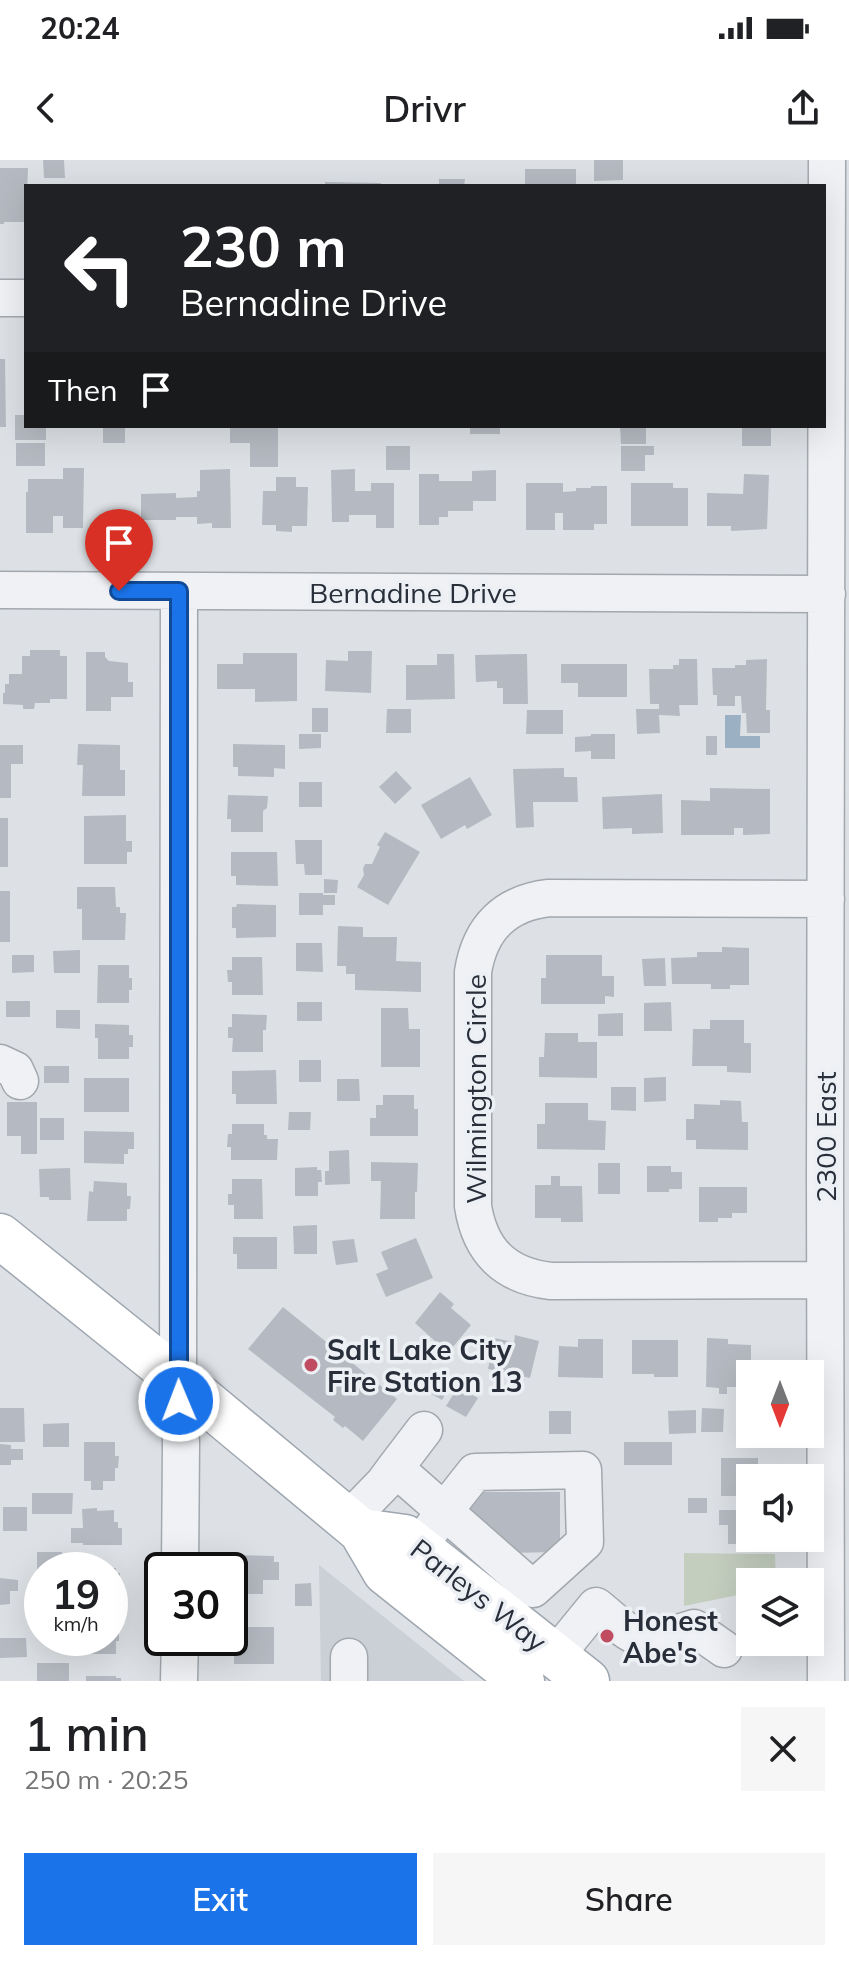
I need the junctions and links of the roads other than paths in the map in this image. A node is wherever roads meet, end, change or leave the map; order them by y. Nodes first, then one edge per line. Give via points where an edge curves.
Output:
1 (827, 160) edge
2 (826, 232) edge
3 (0, 298) edge
4 (24, 298) edge
5 (826, 306) edge
6 (838, 339) edge
7 (0, 590) edge
8 (179, 591) junction
9 (827, 594) junction
10 (826, 899) junction
11 (837, 1177) edge
12 (0, 1236) edge
13 (825, 1280) junction
14 (178, 1379) junction
15 (424, 1430) dead end
16 (395, 1468) junction
17 (445, 1510) junction
18 (355, 1525) junction
19 (419, 1547) junction
20 (180, 1552) edge
21 (521, 1604) junction
22 (724, 1649) dead end
23 (180, 1656) edge
24 (560, 1662) edge
25 (179, 1681) edge
26 (826, 1681) edge

1 - 2 street, 2300 East
3 - 4 street
5 - 6 street, 2300 East
6 - 9 street, 2300 East
7 - 8 street, Bernadine Drive
8 - 9 street, Bernadine Drive
8 - 14 street
9 - 10 street, 2300 East
10 - 11 street, 2300 East
10 - 13 street, Wilmington Circle via 535,900 496,921 480,944 473,972 473,1206 479,1233 495,1257 521,1274 551,1281
11 - 13 street, 2300 East
12 - 14 main road, Parleys Way
13 - 26 street, 2300 East
14 - 18 main road, Parleys Way
14 - 20 street
15 - 16 street
16 - 17 street
16 - 18 street
17 - 19 street
17 - 21 street
17 - 21 street via 475,1472 583,1470 585,1542
18 - 19 main road, Parleys Way via 405,1537
18 - 24 main road, Parleys Way via 385,1572
19 - 21 main road, Parleys Way
21 - 24 main road, Parleys Way
22 - 24 street via 694,1628 650,1638 633,1635 596,1606
23 - 25 street

